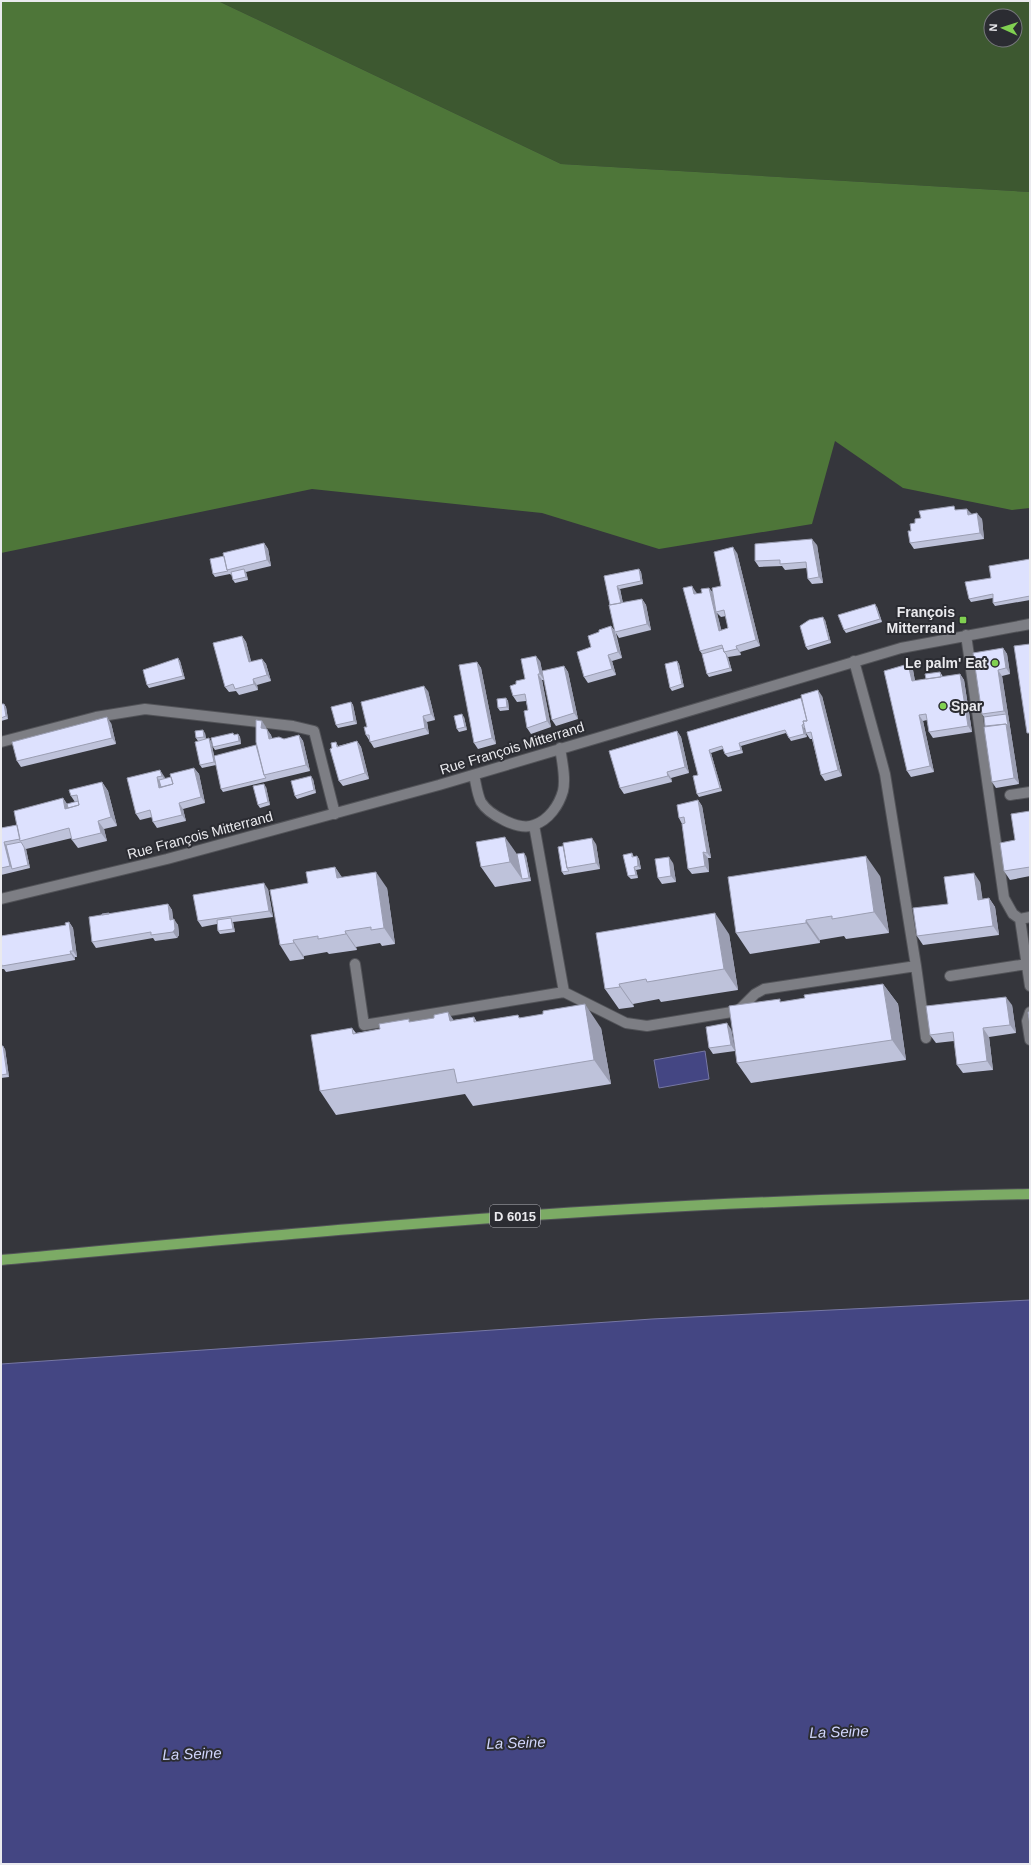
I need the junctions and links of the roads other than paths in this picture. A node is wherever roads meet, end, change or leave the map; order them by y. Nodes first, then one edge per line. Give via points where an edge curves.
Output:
1 (1030, 624) edge
2 (966, 635) junction
3 (854, 660) junction
4 (1, 742) edge
5 (560, 748) junction
6 (474, 775) junction
7 (1030, 792) edge
8 (1010, 795) dead end
9 (335, 814) junction
10 (534, 825) junction
11 (1, 899) edge
12 (1025, 918) edge
13 (356, 964) dead end
14 (1027, 964) junction
15 (916, 966) junction
16 (950, 976) dead end
17 (1030, 986) edge
18 (564, 992) junction
19 (1030, 1012) edge
20 (926, 1038) dead end
21 (1030, 1040) edge
22 (1030, 1194) edge
23 (1, 1260) edge

1 - 2 street, Rue François Mitterrand
2 - 3 street, Rue François Mitterrand
2 - 12 street via 1004,898 1013,914
3 - 5 street, Rue François Mitterrand
3 - 15 street via 884,774
4 - 9 street via 96,717 145,709 293,726 314,731
5 - 6 street, Rue François Mitterrand
5 - 10 street via 564,789 559,803 549,815
6 - 9 street, Rue François Mitterrand
6 - 10 street via 481,802 496,817 514,824
7 - 8 street
9 - 11 street, Rue François Mitterrand via 167,859
10 - 18 street
12 - 14 street
13 - 18 street via 364,1025
14 - 16 street
14 - 17 street
15 - 18 street via 764,989 738,1011 647,1026 626,1023
15 - 20 street
19 - 21 street via 1027,1021
22 - 23 main road, D 6015 via 633,1208 424,1223

